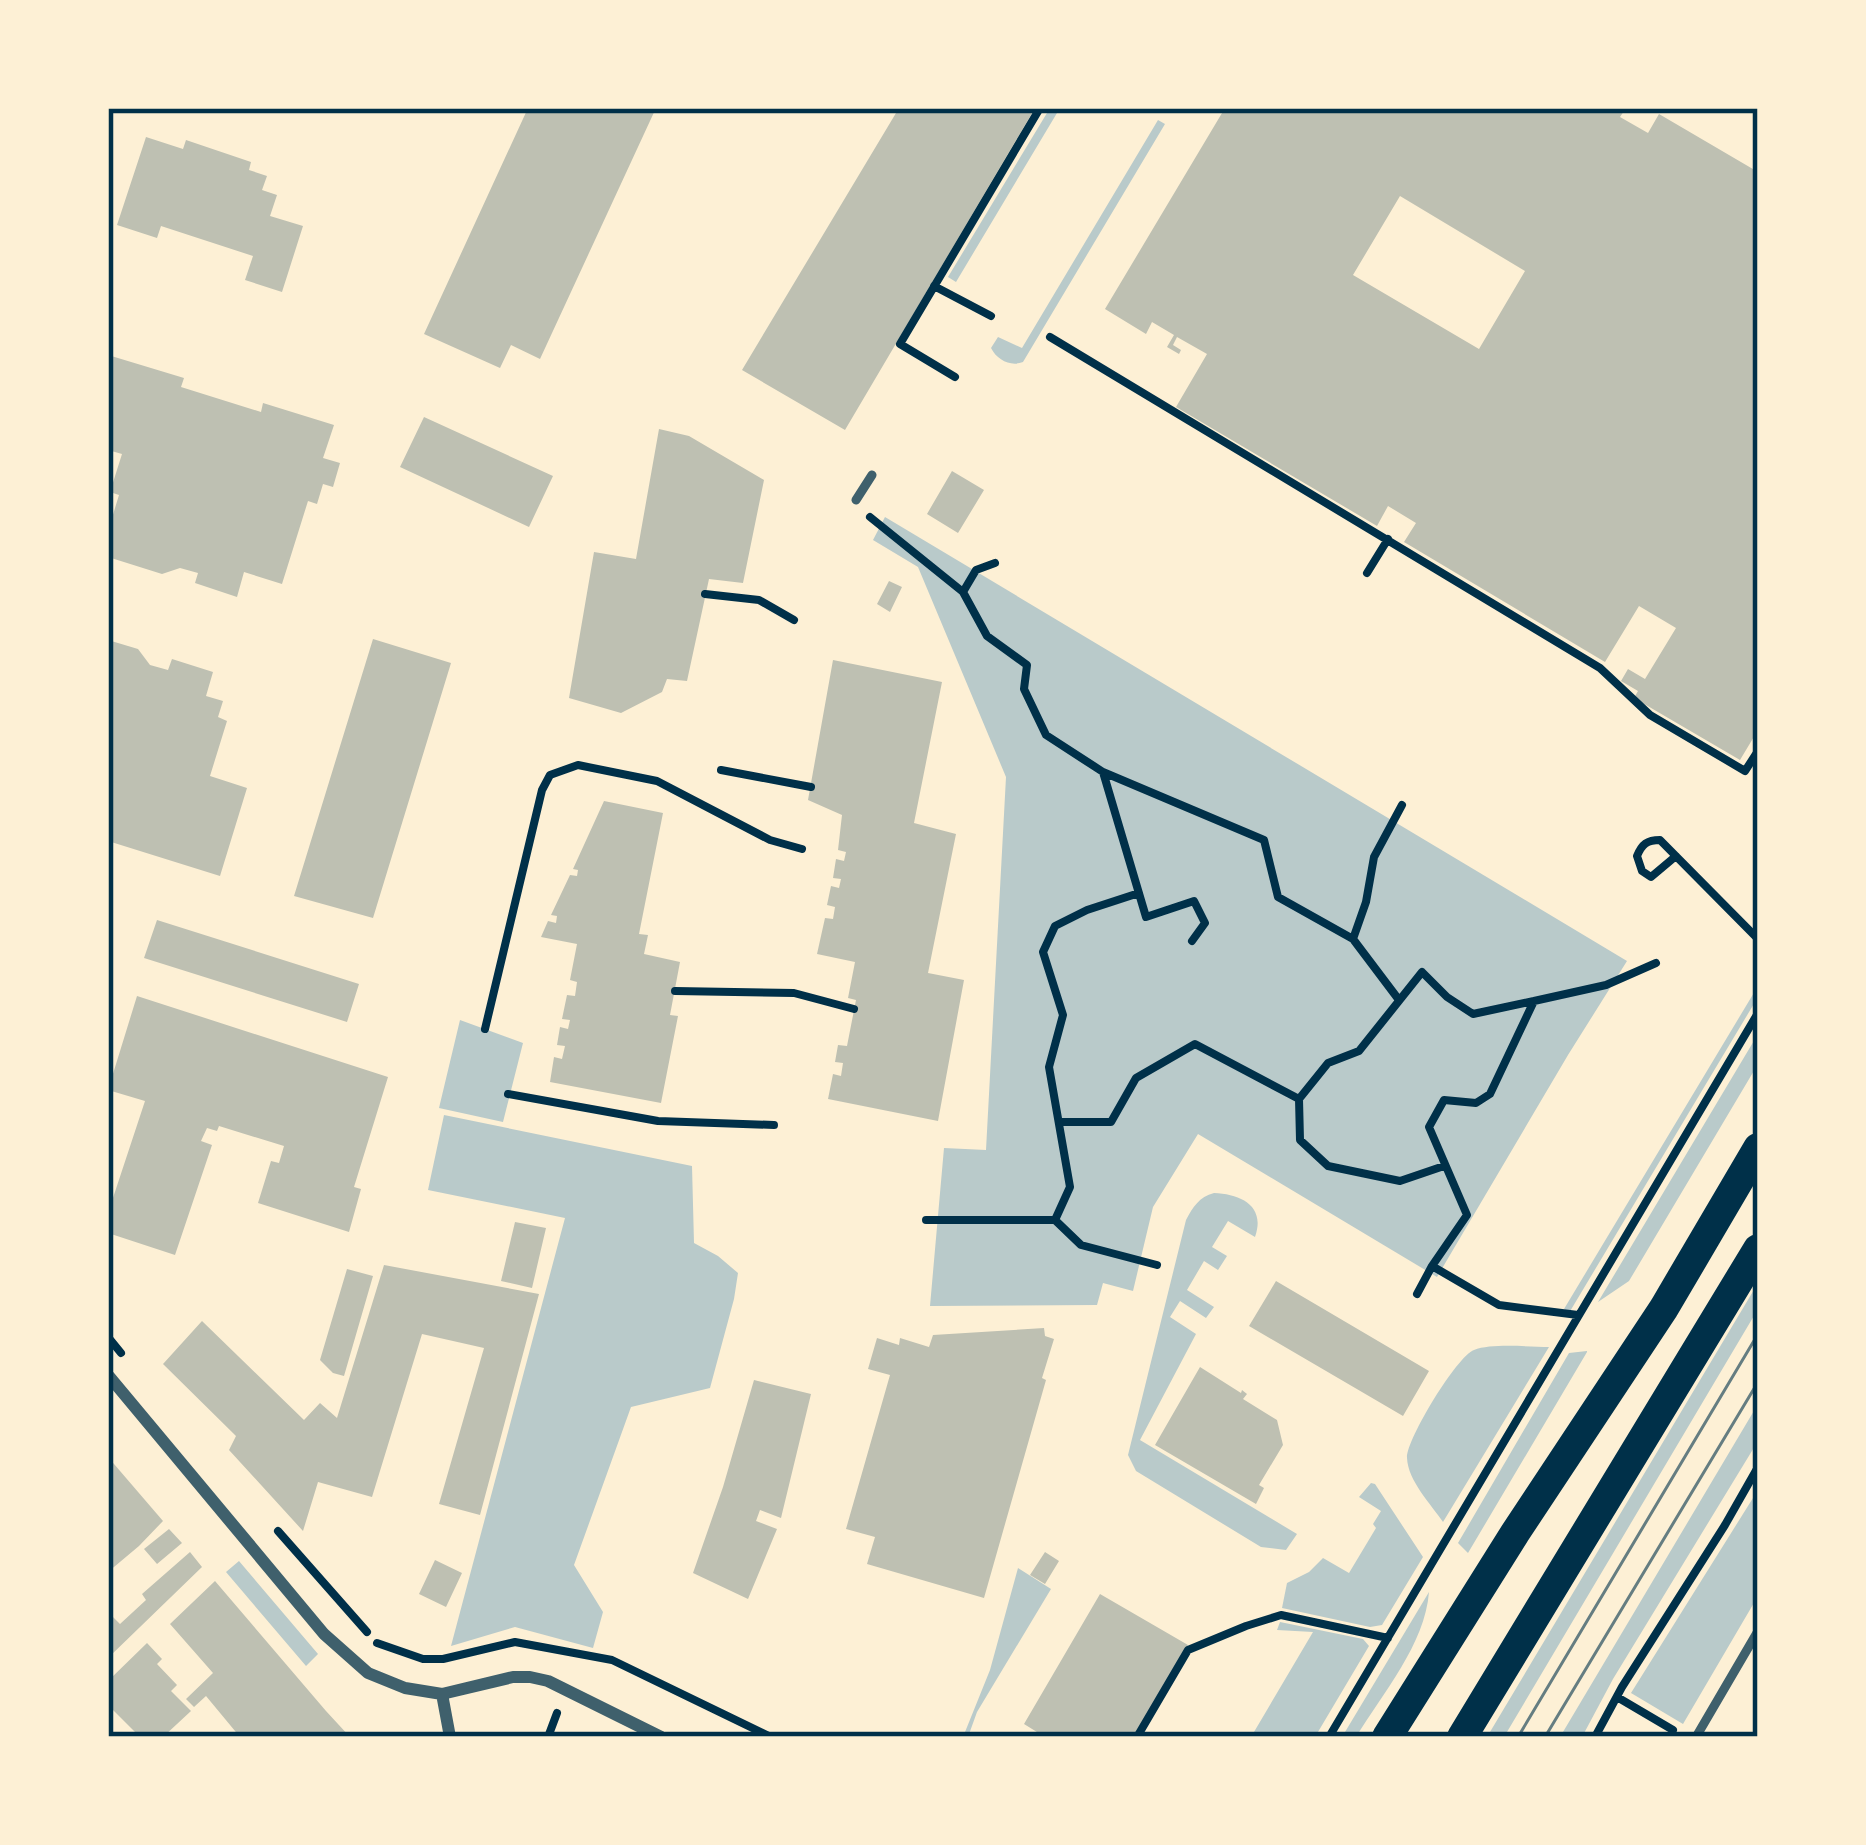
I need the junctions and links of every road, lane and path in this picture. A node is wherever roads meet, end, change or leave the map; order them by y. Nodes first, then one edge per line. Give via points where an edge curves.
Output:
1 (1040, 108) edge
2 (934, 286) junction
3 (991, 316) dead end
4 (1050, 337) dead end
5 (955, 377) dead end
6 (872, 475) dead end
7 (854, 504) joint
8 (1388, 539) junction
9 (995, 563) dead end
10 (1367, 573) dead end
11 (963, 592) junction
12 (706, 594) dead end
13 (794, 620) dead end
14 (1758, 751) edge
15 (722, 770) dead end
16 (1103, 772) junction
17 (811, 787) dead end
18 (1402, 805) dead end
19 (802, 849) dead end
20 (1676, 856) junction
21 (1139, 893) junction
22 (1758, 939) edge
23 (1192, 940) dead end
24 (1353, 940) junction
25 (1656, 963) dead end
26 (675, 992) dead end
27 (1534, 1000) junction
28 (1399, 1001) junction
29 (854, 1009) dead end
30 (1758, 1013) edge
31 (485, 1029) dead end
32 (508, 1094) dead end
33 (1299, 1099) junction
34 (1059, 1122) junction
35 (774, 1125) dead end
36 (1758, 1148) edge
37 (1444, 1166) junction
38 (926, 1220) dead end
39 (1055, 1220) junction
40 (1758, 1249) edge
41 (1156, 1264) dead end
42 (1432, 1266) junction
43 (1417, 1294) dead end
44 (1578, 1315) junction
45 (108, 1337) edge
46 (129, 1361) dead end
47 (108, 1375) edge
48 (1758, 1466) edge
49 (266, 1516) dead end
50 (1758, 1631) edge
51 (1388, 1638) junction
52 (442, 1694) junction
53 (1617, 1697) junction
54 (558, 1712) dead end
55 (1665, 1726) dead end
56 (450, 1737) edge
57 (548, 1737) edge
58 (662, 1737) edge
59 (771, 1737) edge
60 (1137, 1737) edge
61 (1329, 1737) edge
62 (1387, 1737) edge
63 (1462, 1737) edge
64 (1595, 1737) edge
65 (1696, 1737) edge

1 - 2 path
2 - 3 path
2 - 5 path via 899,344
4 - 8 path
6 - 7 lane
7 - 11 path
8 - 10 path
8 - 14 path via 1600,668 1650,715 1745,771
9 - 11 path via 976,569
11 - 16 path via 987,636 1027,664 1024,689 1046,735
12 - 13 path via 759,600
15 - 17 path
16 - 21 path
16 - 24 path via 1264,840 1278,897
18 - 24 path via 1374,857
19 - 31 path via 656,782 578,765 550,775
20 - 20 path via 1650,840 1638,864 1651,877
20 - 22 path
21 - 23 path via 1146,916 1195,902 1204,923
21 - 34 path via 1055,926 1043,952 1063,1015 1049,1067
24 - 28 path
25 - 27 path via 1606,985
26 - 29 path via 794,994
27 - 28 path via 1473,1015 1422,972
27 - 37 path via 1490,1094 1477,1103 1444,1100 1429,1127
28 - 33 path via 1359,1051 1328,1063
30 - 44 path
32 - 35 path via 658,1121
33 - 34 path via 1195,1044 1136,1078 1111,1122
33 - 37 path via 1300,1140 1328,1166 1400,1181
34 - 39 path via 1070,1187
36 - 62 main road
37 - 42 path via 1467,1215
38 - 39 path
39 - 41 path via 1081,1245
40 - 63 main road
42 - 43 path
42 - 44 path via 1499,1305
44 - 51 path
45 - 46 path
47 - 52 street via 324,1634 368,1673
48 - 53 path
49 - 59 path via 376,1642 423,1659 515,1642 612,1660
50 - 65 lane
51 - 60 path via 1281,1615 1246,1626 1188,1650
51 - 61 path
52 - 56 street
52 - 58 street via 530,1677
53 - 55 path
53 - 64 path
54 - 57 path

